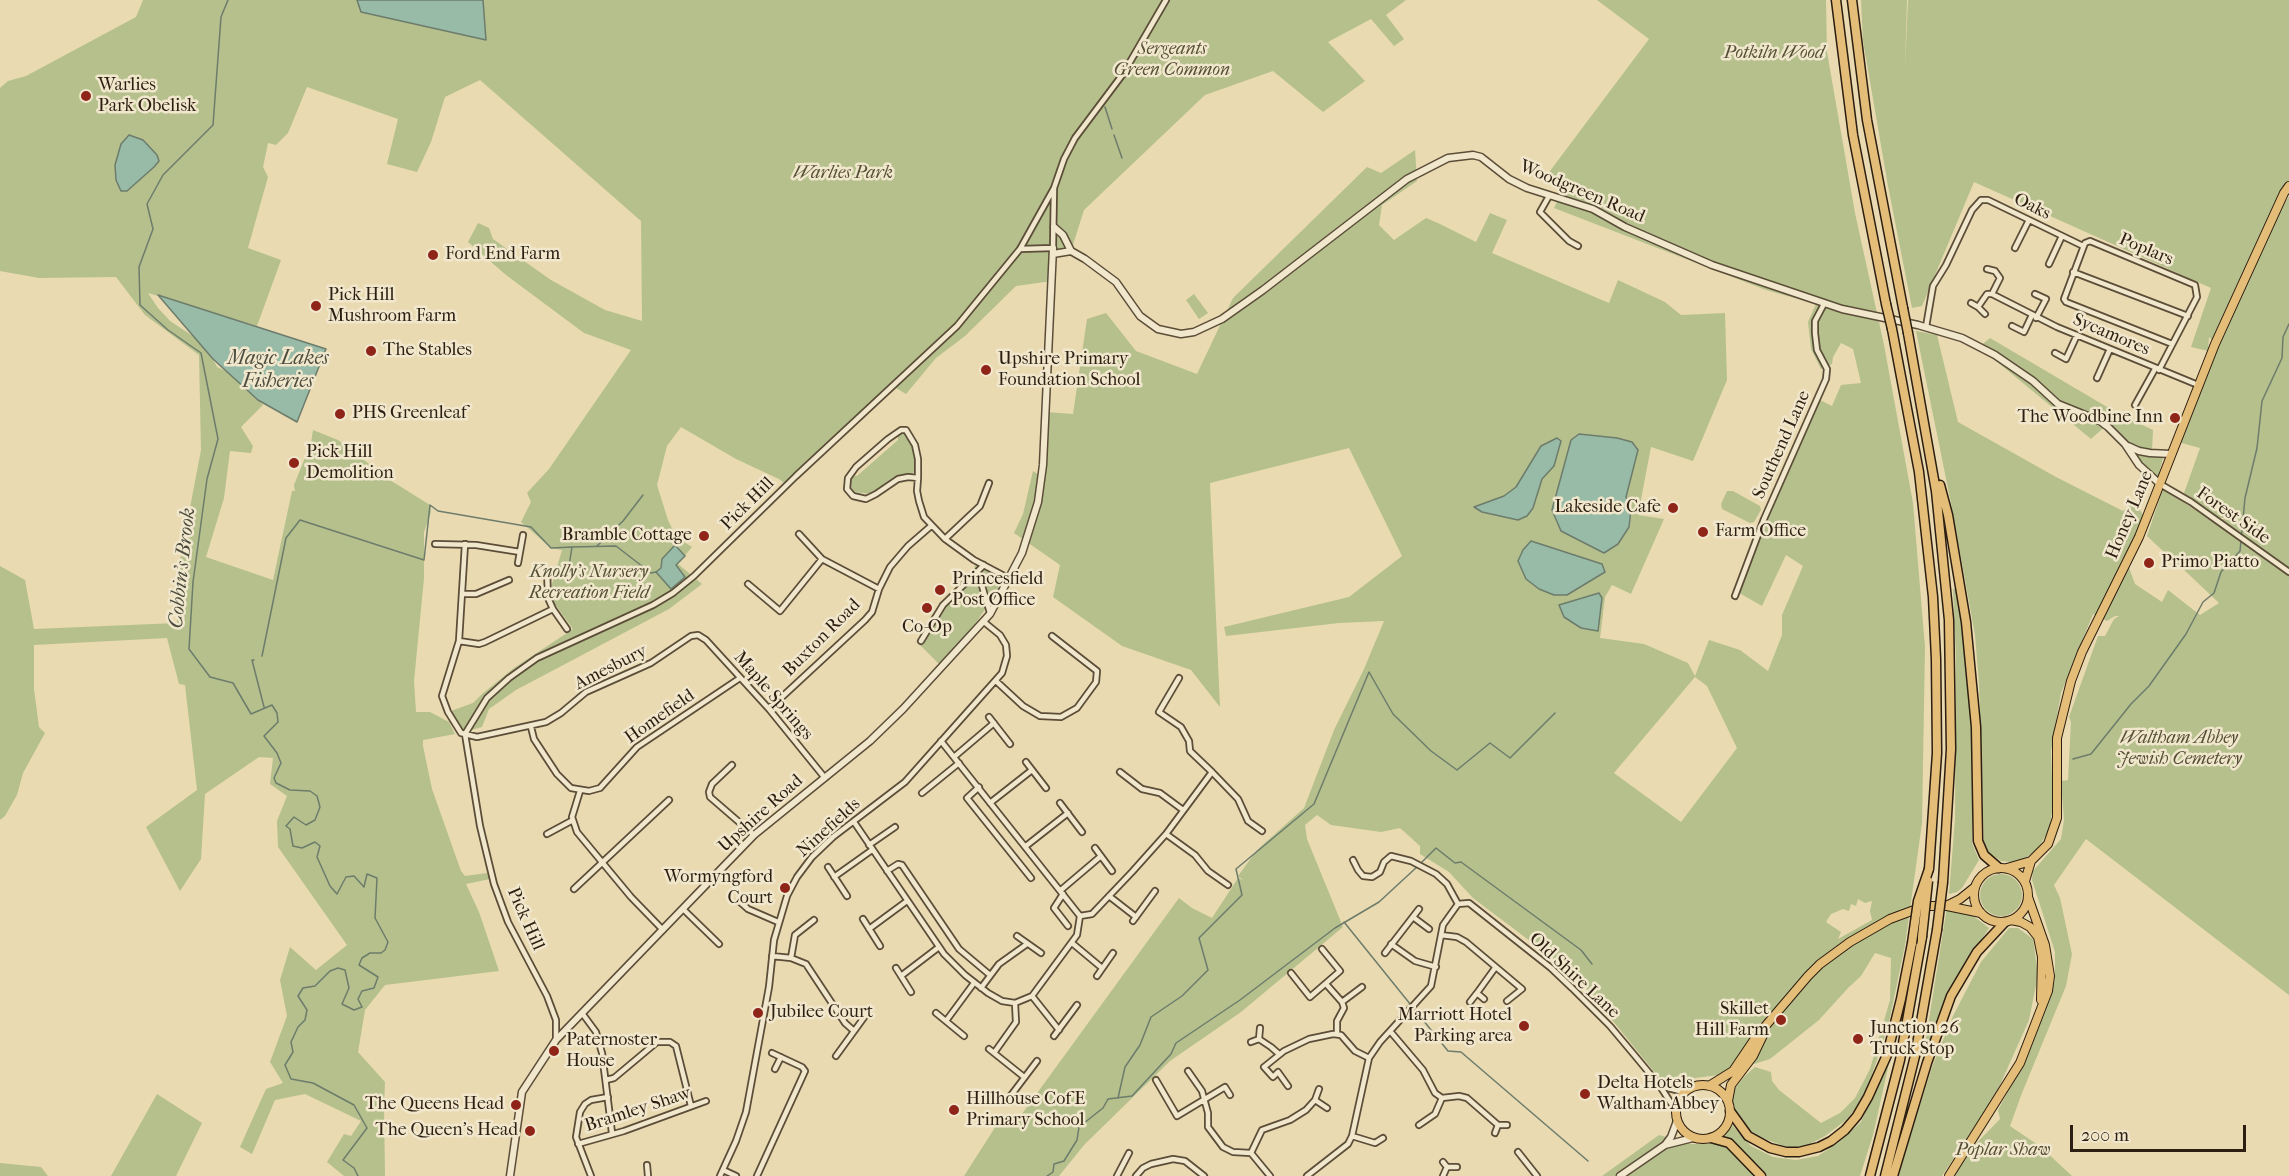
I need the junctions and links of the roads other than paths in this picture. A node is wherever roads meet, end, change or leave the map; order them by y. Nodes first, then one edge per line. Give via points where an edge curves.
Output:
1 (1166, 0) edge
2 (1836, 0) edge
3 (1852, 0) edge
4 (2289, 186) edge
5 (1054, 188) junction
6 (1549, 196) junction
7 (2029, 220) junction
8 (1054, 227) junction
9 (2062, 236) junction
10 (1578, 246) dead end
11 (2083, 246) junction
12 (2015, 248) dead end
13 (1020, 249) junction
14 (1053, 251) junction
15 (1071, 251) junction
16 (2049, 264) dead end
17 (1987, 269) dead end
18 (2073, 273) junction
19 (1992, 294) junction
20 (2036, 294) dead end
21 (1971, 303) dead end
22 (1824, 304) junction
23 (1978, 307) junction
24 (1985, 314) dead end
25 (2034, 316) junction
26 (2188, 316) junction
27 (2012, 326) dead end
28 (1926, 327) junction
29 (2077, 334) junction
30 (2172, 344) junction
31 (2110, 349) junction
32 (2055, 353) dead end
33 (2157, 370) junction
34 (2097, 378) dead end
35 (2198, 386) junction
36 (2135, 405) dead end
37 (2126, 444) junction
38 (2171, 454) junction
39 (1932, 459) junction
40 (918, 478) junction
41 (989, 483) dead end
42 (2160, 484) junction
43 (931, 526) junction
44 (798, 534) dead end
45 (523, 535) dead end
46 (945, 539) junction
47 (435, 544) dead end
48 (465, 544) junction
49 (520, 552) junction
50 (822, 559) junction
51 (518, 563) dead end
52 (984, 565) junction
53 (547, 570) dead end
54 (978, 572) junction
55 (2289, 572) edge
56 (1010, 579) junction
57 (508, 580) dead end
58 (748, 584) dead end
59 (879, 589) junction
60 (462, 594) junction
61 (1735, 596) dead end
62 (553, 609) junction
63 (990, 614) junction
64 (984, 622) junction
65 (567, 629) dead end
66 (698, 635) joint
67 (1052, 636) dead end
68 (459, 641) junction
69 (921, 641) dead end
70 (740, 678) junction
71 (1179, 678) dead end
72 (996, 681) junction
73 (769, 709) junction
74 (989, 717) dead end
75 (994, 723) junction
76 (531, 727) junction
77 (463, 734) junction
78 (941, 741) junction
79 (1010, 744) dead end
80 (954, 757) junction
81 (1026, 762) dead end
82 (958, 763) junction
83 (732, 765) dead end
84 (1032, 770) junction
85 (1120, 772) dead end
86 (1212, 772) junction
87 (825, 778) junction
88 (979, 788) junction
89 (1046, 788) dead end
90 (579, 791) junction
91 (922, 793) dead end
92 (669, 800) dead end
93 (990, 803) junction
94 (1060, 803) dead end
95 (1183, 810) junction
96 (1068, 813) junction
97 (573, 820) junction
98 (854, 822) junction
99 (895, 827) dead end
100 (1262, 831) dead end
101 (1082, 832) dead end
102 (547, 834) dead end
103 (1166, 834) junction
104 (754, 835) junction
105 (1026, 846) junction
106 (871, 847) junction
107 (1095, 848) dead end
108 (1101, 856) junction
109 (1353, 860) dead end
110 (2031, 861) junction
111 (604, 862) junction
112 (1037, 862) junction
113 (828, 867) dead end
114 (1929, 868) junction
115 (2003, 868) junction
116 (887, 871) junction
117 (1026, 871) junction
118 (1112, 871) dead end
119 (834, 877) junction
120 (1031, 878) dead end
121 (2025, 881) junction
122 (1228, 885) dead end
123 (1976, 887) junction
124 (574, 889) dead end
125 (1155, 891) dead end
126 (1062, 892) junction
127 (847, 896) dead end
128 (1109, 896) junction
129 (2028, 897) junction
130 (907, 901) junction
131 (739, 902) dead end
132 (1458, 904) junction
133 (1947, 906) junction
134 (683, 909) junction
135 (1419, 909) dead end
136 (1981, 913) junction
137 (1080, 916) junction
138 (1413, 917) junction
139 (863, 919) dead end
140 (814, 920) dead end
141 (2008, 921) junction
142 (778, 922) junction
143 (1068, 926) dead end
144 (869, 928) junction
145 (1429, 929) dead end
146 (663, 930) junction
147 (1441, 935) junction
148 (1017, 936) dead end
149 (1072, 943) junction
150 (719, 944) dead end
151 (1027, 944) junction
152 (1391, 944) junction
153 (880, 946) dead end
154 (939, 947) junction
155 (1322, 949) dead end
156 (1041, 953) dead end
157 (1113, 953) dead end
158 (1385, 953) dead end
159 (772, 956) junction
160 (791, 958) junction
161 (1436, 967) junction
162 (896, 968) dead end
163 (1102, 968) junction
164 (1495, 968) junction
165 (1291, 973) dead end
166 (990, 975) junction
167 (901, 976) junction
168 (1097, 976) dead end
169 (974, 983) junction
170 (1326, 984) junction
171 (1362, 987) dead end
172 (981, 988) junction
173 (911, 992) dead end
174 (1477, 993) junction
175 (1032, 996) junction
176 (1484, 999) dead end
177 (1507, 1001) dead end
178 (1342, 1002) junction
179 (1470, 1002) dead end
180 (1015, 1003) junction
181 (1077, 1005) dead end
182 (2040, 1011) junction
183 (868, 1012) dead end
184 (582, 1013) junction
185 (936, 1013) dead end
186 (946, 1021) junction
187 (1767, 1026) junction
188 (1260, 1028) dead end
189 (1059, 1030) junction
190 (854, 1031) junction
191 (1390, 1031) junction
192 (1336, 1034) junction
193 (964, 1036) dead end
194 (1054, 1036) dead end
195 (1259, 1039) junction
196 (556, 1040) junction
197 (1251, 1042) dead end
198 (772, 1053) dead end
199 (1279, 1054) junction
200 (836, 1056) dead end
201 (781, 1057) junction
202 (1369, 1058) junction
203 (1037, 1061) dead end
204 (775, 1069) dead end
205 (1188, 1071) dead end
206 (1024, 1077) junction
207 (606, 1080) junction
208 (1156, 1080) dead end
209 (1288, 1086) dead end
210 (1660, 1086) junction
211 (1709, 1086) junction
212 (1319, 1089) dead end
213 (1684, 1092) junction
214 (1230, 1095) dead end
215 (608, 1097) junction
216 (1009, 1098) dead end
217 (1442, 1098) junction
218 (1315, 1100) junction
219 (706, 1101) dead end
220 (1203, 1102) junction
221 (690, 1106) junction
222 (1729, 1106) junction
223 (1327, 1108) dead end
224 (1676, 1111) junction
225 (1677, 1121) junction
226 (1419, 1125) dead end
227 (1498, 1125) junction
228 (1507, 1125) dead end
229 (612, 1133) junction
230 (1495, 1133) dead end
231 (1352, 1136) junction
232 (1383, 1138) dead end
233 (1693, 1138) junction
234 (1711, 1138) junction
235 (578, 1144) junction
236 (1665, 1145) junction
237 (1518, 1152) dead end
238 (1129, 1153) dead end
239 (1251, 1153) junction
240 (1443, 1162) dead end
241 (647, 1165) dead end
242 (1447, 1167) junction
243 (1457, 1167) dead end
244 (723, 1170) junction
245 (1314, 1171) junction
246 (510, 1176) edge
247 (591, 1176) edge
248 (648, 1176) edge
249 (720, 1176) edge
250 (736, 1176) edge
251 (757, 1176) edge
252 (1117, 1176) edge
253 (1136, 1176) edge
254 (1204, 1176) edge
255 (1270, 1176) edge
256 (1307, 1176) edge
257 (1318, 1176) edge
258 (1443, 1176) edge
259 (1537, 1176) edge
260 (1620, 1176) edge
261 (1761, 1176) edge
262 (1870, 1176) edge
263 (1885, 1176) edge
264 (1893, 1176) edge
265 (1949, 1176) edge

1 - 5 street via 1123,74 1075,138
2 - 114 highway, bridge via 1850,119 1918,472 1934,607 1936,753
3 - 39 highway, bridge via 1868,130
4 - 35 main road, Honey Lane
5 - 8 street
5 - 13 street, Pick Hill
6 - 10 street via 1540,212
6 - 15 street, Woodgreen Road via 1509,178 1480,157 1465,154 1448,158 1407,178 1222,319 1181,334 1166,332 1147,322 1116,282
6 - 22 street, Woodgreen Road via 1593,209 1624,227 1712,265
7 - 9 street, Oaks
7 - 12 street
7 - 28 street, Oaks via 1981,200 1933,285
8 - 14 street
8 - 15 street, Woodgreen Road
9 - 11 street, Oaks
9 - 16 street
11 - 18 street
11 - 26 street, Poplars via 2090,241 2195,285 2197,297
13 - 14 street
13 - 77 street, Pick Hill via 957,326 694,576 653,605 537,658 487,698
14 - 15 street
14 - 56 street, Upshire Road via 1043,465 1038,502
17 - 19 street via 2000,278
18 - 26 street
18 - 30 street via 2066,302
19 - 23 street via 1987,294
19 - 25 street, Sycamores
20 - 25 street via 2046,299
21 - 23 street
22 - 28 street, Woodgreen Road
22 - 61 street, Southend Lane via 1815,321 1815,333 1817,350 1827,369 1826,379 1764,519
23 - 24 street
25 - 27 street via 2024,332
25 - 29 street, Sycamores
26 - 30 street
28 - 37 street, Woodgreen Road via 1962,338 1995,355 2058,404 2100,421
29 - 31 street, Sycamores
29 - 32 street via 2066,358
30 - 33 street
31 - 33 street, Sycamores
31 - 34 street
33 - 35 street, Sycamores
33 - 36 street
35 - 38 main road, Honey Lane
37 - 38 street, Woodgreen Road via 2139,451
37 - 42 street, Woodgreen Road via 2139,465
38 - 42 main road, Honey Lane
39 - 115 highway via 1948,515 1966,622 1975,716 1978,841 1984,855
39 - 263 highway, bridge via 1945,566 1951,673 1943,882 1915,1056
40 - 40 street via 915,446 909,433 901,430 856,467 848,478 847,489 853,496 866,499 898,478
40 - 43 street via 919,501
41 - 46 street via 980,506
42 - 55 street, Forest Side
42 - 110 main road, Honey Lane via 2071,681 2057,738 2057,818 2048,844
43 - 46 street
43 - 59 street, Buxton Road via 899,555
44 - 50 street
45 - 49 street
46 - 52 street
47 - 48 street
48 - 49 street
48 - 60 street
49 - 51 street
50 - 58 street via 780,611
50 - 59 street
52 - 54 street
52 - 56 street
53 - 62 street via 548,598
54 - 63 street
54 - 69 street via 943,605
56 - 63 street, Upshire Road
57 - 60 street via 476,594
59 - 73 street, Buxton Road via 872,612 865,620
60 - 68 street
62 - 65 street
62 - 68 street via 485,642
63 - 64 street, Upshire Road
64 - 72 street, Ninefields via 1006,645 1005,668
64 - 87 street, Upshire Road via 903,709
66 - 70 street, Maple Springs
66 - 76 street, Amesbury via 642,667 586,692 561,713
67 - 72 street via 1097,671 1096,682 1077,708 1061,717 1040,716
68 - 77 street via 442,696
70 - 73 street, Maple Springs
70 - 90 street, Homefield via 637,747 600,788
71 - 86 street via 1159,712 1181,726 1194,756
72 - 78 street, Ninefields
73 - 87 street, Maple Springs
74 - 75 street
75 - 79 street
75 - 80 street
76 - 77 street, Amesbury via 477,737
76 - 90 street via 556,774
77 - 196 street, Pick Hill via 494,884 518,941 548,996 556,1020
78 - 80 street
78 - 98 street, Ninefields via 905,782
80 - 82 street
81 - 84 street
82 - 88 street
82 - 91 street
83 - 104 street via 709,788 710,797
84 - 89 street
84 - 93 street
85 - 95 street via 1142,789 1160,793
86 - 95 street
86 - 100 street via 1238,799 1248,821
87 - 104 street, Upshire Road
88 - 93 street
88 - 117 street via 967,798
90 - 97 street
92 - 111 street
93 - 105 street
94 - 96 street
95 - 103 street
96 - 101 street
96 - 105 street
97 - 102 street
97 - 111 street via 578,832
98 - 106 street
98 - 142 street, Ninefields via 812,857 787,896
99 - 106 street
103 - 122 street
103 - 128 street
104 - 134 street, Upshire Road
105 - 112 street
106 - 116 street
106 - 119 street
107 - 108 street
108 - 118 street
108 - 126 street
109 - 132 street via 1364,876 1380,872 1391,856 1415,863 1447,884
110 - 115 main road
110 - 121 main road, Honey Lane
111 - 124 street
111 - 146 street
112 - 117 street
112 - 126 street
113 - 119 street
114 - 222 highway, bridge via 1918,901 1887,1055 1865,1103 1845,1130 1825,1144 1786,1152 1770,1148 1744,1132
114 - 262 highway, bridge via 1922,937 1900,1060
115 - 121 main road via 2018,873
115 - 123 main road via 1983,874
116 - 130 street
116 - 166 street via 902,865 959,949
117 - 120 street
119 - 127 street
121 - 129 main road
123 - 133 main road
123 - 136 main road via 1975,900
125 - 128 street via 1135,919
126 - 137 street
126 - 143 street via 1054,908
128 - 137 street via 1092,914
129 - 141 main road via 2022,912
129 - 182 main road via 2048,960 2048,991
130 - 144 street
130 - 154 street
131 - 142 street
132 - 147 street via 1447,917
132 - 210 street, Old Shire Lane via 1469,903 1551,968 1610,1026
133 - 136 main road
133 - 187 main road via 1910,911 1850,942 1808,975
134 - 146 street, Upshire Road
134 - 150 street
135 - 138 street
136 - 141 main road via 1993,921
137 - 149 street
138 - 145 street
138 - 152 street
139 - 144 street
140 - 160 street via 795,934
141 - 182 main road via 2021,922 2038,937 2043,975
141 - 264 highway via 1977,952 1951,996
142 - 159 street, Ninefields
144 - 153 street
146 - 184 street, Upshire Road
147 - 161 street
147 - 164 street via 1466,942
148 - 151 street
149 - 163 street
149 - 175 street
151 - 156 street
151 - 166 street
152 - 158 street
152 - 161 street via 1414,961
154 - 167 street
154 - 169 street
155 - 170 street via 1340,971
157 - 163 street
159 - 160 street
159 - 244 street, Ninefields via 746,1112
160 - 190 street via 806,964
161 - 191 street via 1431,986
162 - 167 street
163 - 168 street
164 - 174 street
164 - 177 street via 1522,989
165 - 170 street via 1310,997
166 - 172 street
167 - 173 street
169 - 172 street
169 - 186 street
170 - 178 street
171 - 178 street
172 - 180 street via 1002,1001
174 - 176 street
174 - 179 street
175 - 180 street
175 - 189 street
178 - 192 street via 1344,1008
180 - 206 street via 1016,1022 992,1051
181 - 189 street
182 - 265 main road via 2020,1063
183 - 190 street
184 - 196 street, Upshire Road
184 - 207 street via 596,1032
185 - 186 street
186 - 193 street
187 - 211 main road via 1732,1071
187 - 222 main road via 1753,1056 1731,1085
188 - 195 street
189 - 194 street
190 - 200 street
191 - 202 street
191 - 217 street
192 - 199 street via 1309,1039
192 - 202 street
195 - 197 street
195 - 199 street
196 - 246 street, Upshire Road via 522,1092
198 - 201 street
199 - 209 street via 1264,1067 1273,1077 1278,1072
201 - 204 street
201 - 251 street via 805,1071
202 - 231 street
203 - 206 street
205 - 220 street via 1202,1091
206 - 216 street
207 - 215 street
207 - 221 street via 614,1078 657,1042 670,1042 675,1046
208 - 220 street via 1178,1116
210 - 213 street
210 - 224 street, Old Shire Lane
211 - 213 main road
211 - 222 main road via 1722,1093
212 - 218 street
213 - 224 main road
214 - 220 street via 1225,1087
215 - 229 street
215 - 235 street via 585,1104 580,1112
217 - 226 street via 1435,1114
217 - 227 street via 1467,1098
218 - 223 street
218 - 239 street via 1300,1115 1262,1130
219 - 221 street, Bramley Shaw
220 - 239 street via 1208,1127 1223,1147
221 - 229 street, Bramley Shaw
222 - 234 main road via 1724,1130
224 - 225 main road
225 - 233 main road
225 - 236 street
227 - 228 street
227 - 230 street
229 - 235 street, Bramley Shaw
231 - 232 street via 1375,1143
231 - 245 street via 1348,1144
233 - 234 main road
233 - 236 street
234 - 261 highway via 1729,1143
235 - 247 street
236 - 260 street
237 - 259 street
238 - 252 street
239 - 255 street
240 - 242 street
241 - 248 street
242 - 243 street
242 - 258 street
244 - 249 street, Ninefields
244 - 250 street
245 - 256 street
245 - 257 street
253 - 254 street via 1143,1168 1173,1159 1185,1161

